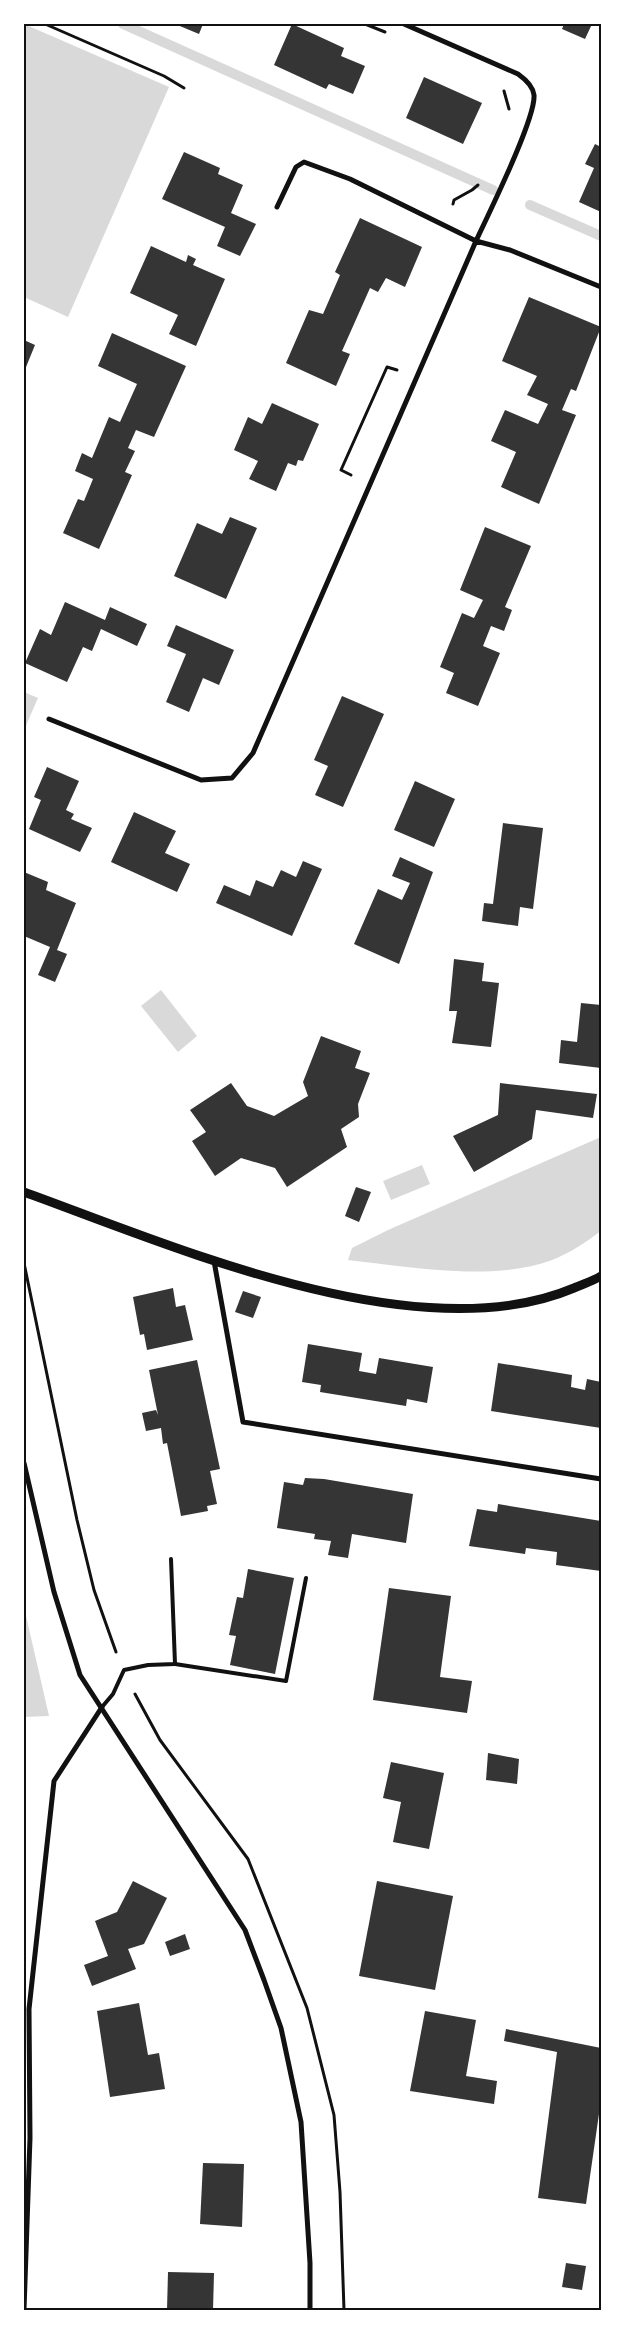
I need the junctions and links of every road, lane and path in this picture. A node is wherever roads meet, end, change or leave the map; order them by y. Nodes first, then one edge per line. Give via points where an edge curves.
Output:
1 (45, 24) edge
2 (365, 24) edge
3 (404, 24) edge
4 (391, 35) dead end
5 (184, 88) dead end
6 (503, 88) dead end
7 (510, 115) dead end
8 (483, 178) dead end
9 (453, 204) dead end
10 (277, 207) dead end
11 (476, 241) junction
12 (601, 287) edge
13 (401, 371) dead end
14 (355, 478) dead end
15 (49, 719) dead end
16 (24, 1192) edge
17 (214, 1260) junction
18 (24, 1263) edge
19 (601, 1276) edge
20 (24, 1463) edge
21 (601, 1479) edge
22 (171, 1559) dead end
23 (306, 1578) dead end
24 (175, 1664) junction
25 (124, 1670) junction
26 (102, 1707) junction
27 (24, 2310) edge
28 (310, 2310) edge
29 (344, 2310) edge

1 - 5 path via 164,76
2 - 4 path
3 - 11 street via 518,74 528,82 534,94 528,120
6 - 7 path
8 - 9 path
10 - 11 street via 296,167 304,162 350,179
11 - 12 street via 510,250
11 - 15 street via 253,753 232,778 202,780
13 - 14 path via 387,367 341,470
16 - 17 street
17 - 19 street via 310,1290 392,1304 466,1309 519,1305 558,1295
17 - 21 street via 243,1422
18 - 25 path via 94,1590
20 - 26 street via 54,1592 80,1676
22 - 24 lane
23 - 24 lane via 286,1681
24 - 25 lane
25 - 26 lane via 113,1694
25 - 29 path via 160,1740 248,1859 306,2008 334,2115
26 - 27 street via 54,1781 29,2009 30,2138
26 - 28 street via 245,1930 264,1980 280,2028 301,2122

